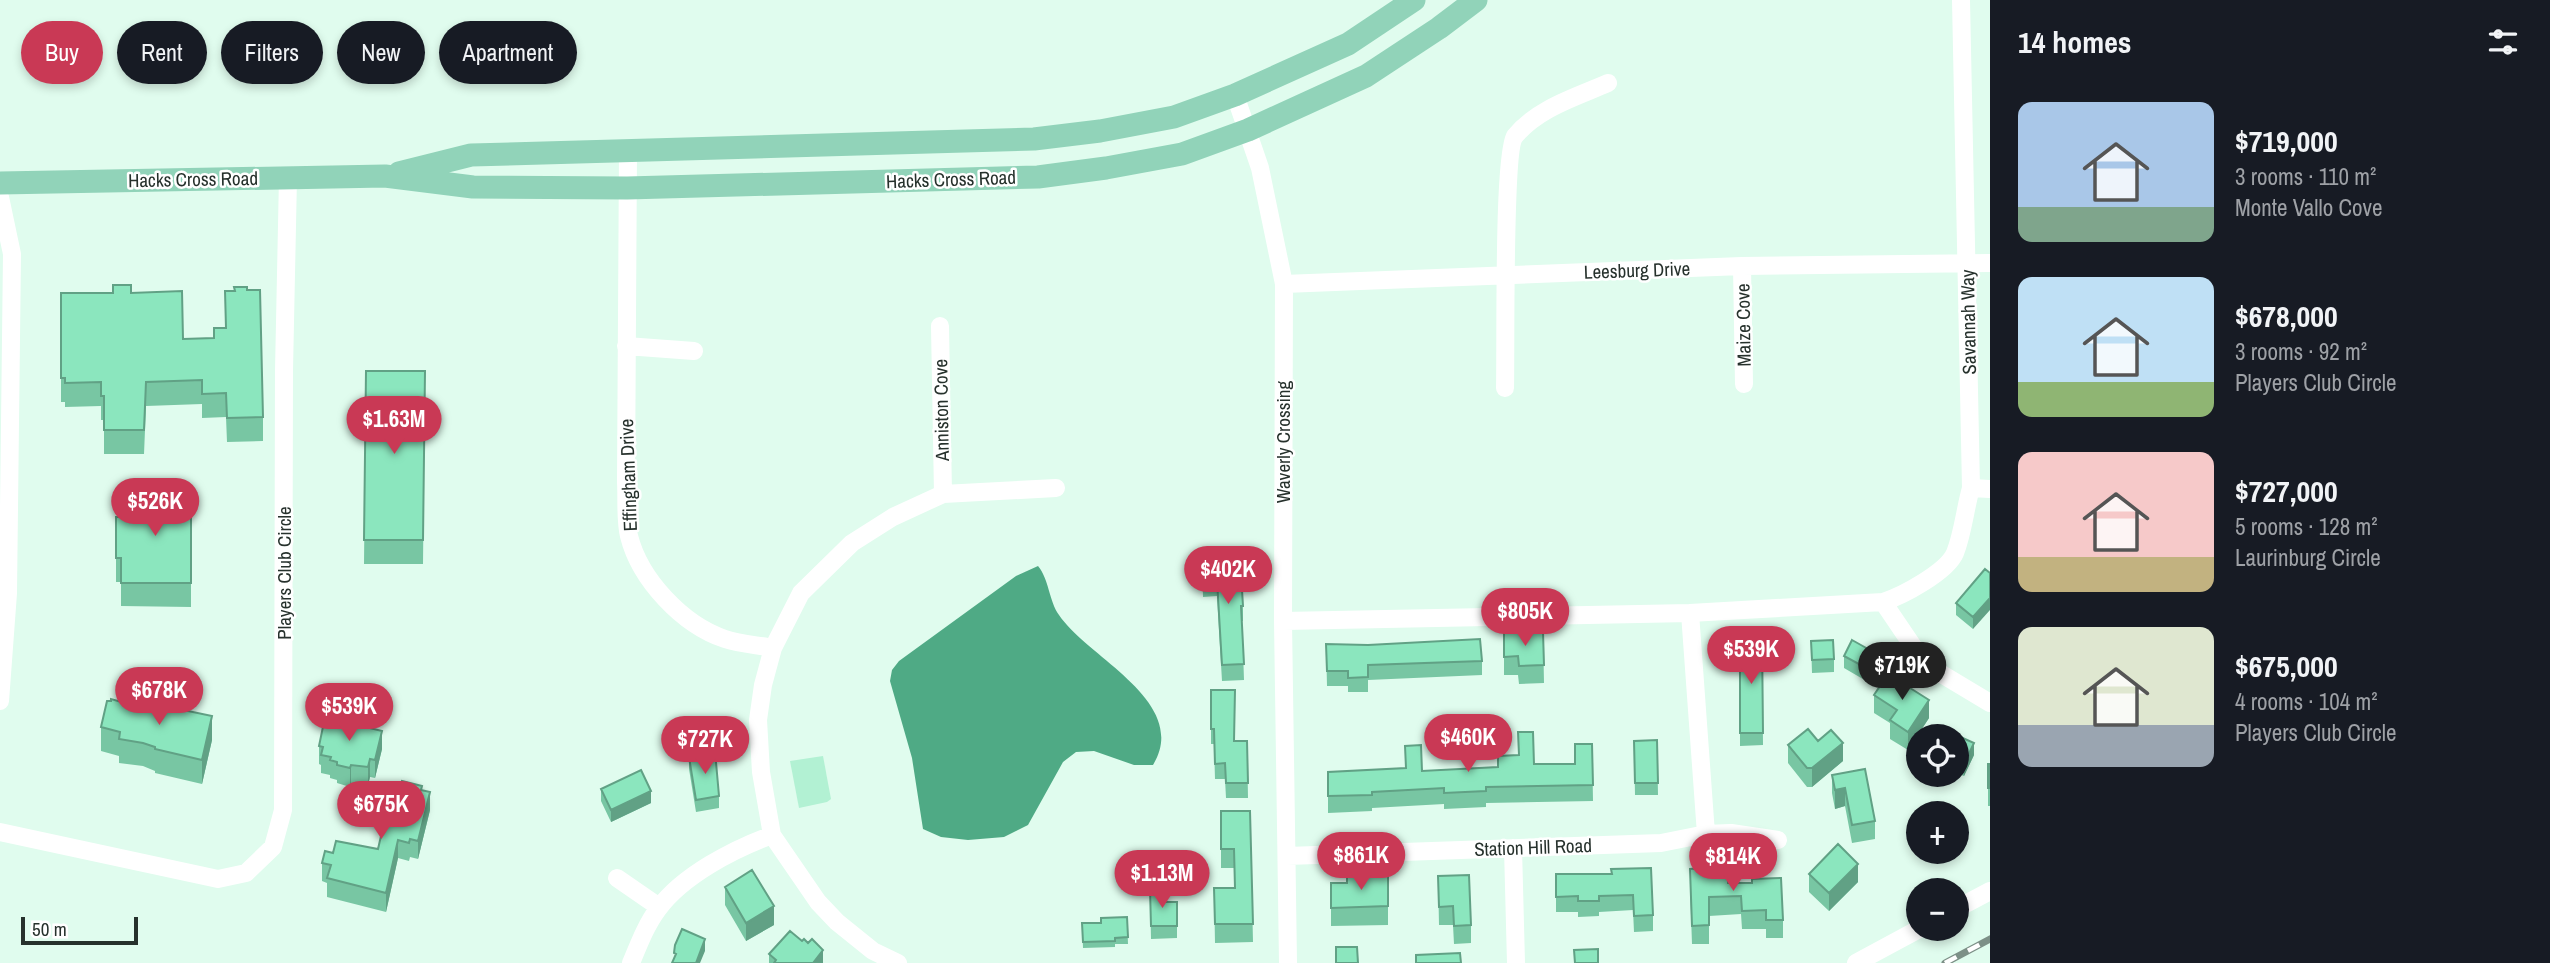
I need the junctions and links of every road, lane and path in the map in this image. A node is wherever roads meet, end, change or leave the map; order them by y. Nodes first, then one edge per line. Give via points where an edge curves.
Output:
1 (1414, 0) edge
2 (1476, 0) edge
3 (1961, 0) edge
4 (1608, 83) dead end
5 (1235, 95) junction
6 (1248, 130) junction
7 (628, 150) junction
8 (385, 176) junction
9 (288, 177) junction
10 (0, 183) edge
11 (627, 188) junction
12 (0, 197) edge
13 (1967, 262) junction
14 (1990, 263) edge
15 (1742, 266) junction
16 (1507, 276) junction
17 (1283, 284) junction
18 (940, 326) dead end
19 (626, 346) junction
20 (694, 351) dead end
21 (1744, 384) dead end
22 (1505, 388) dead end
23 (1056, 488) dead end
24 (1970, 488) junction
25 (1990, 489) edge
26 (943, 494) junction
27 (1883, 602) junction
28 (1690, 613) junction
29 (1283, 621) junction
30 (773, 648) junction
31 (0, 701) edge
32 (1990, 703) edge
33 (0, 832) edge
34 (1706, 834) junction
35 (772, 835) junction
36 (1778, 840) dead end
37 (1513, 848) junction
38 (1287, 856) junction
39 (617, 878) dead end
40 (1990, 891) edge
41 (1969, 902) edge
42 (659, 907) junction
43 (1906, 936) edge
44 (871, 957) edge
45 (631, 963) edge
46 (898, 963) edge
47 (1287, 963) edge
48 (1516, 963) edge
49 (1856, 963) edge

1 - 5 main road, Hacks Cross Road via 1348,44
2 - 6 main road, Hacks Cross Road via 1366,76
3 - 13 street, Savannah Way
4 - 16 street via 1535,116 1513,138 1507,178
5 - 6 street, Waverly Crossing
5 - 7 main road, Hacks Cross Road via 1174,117 1034,139
6 - 11 main road, Hacks Cross Road via 1182,154 1038,177
6 - 17 street, Waverly Crossing
7 - 8 main road, Hacks Cross Road via 471,155
7 - 11 street, Effingham Drive
8 - 9 main road, Hacks Cross Road
8 - 11 main road, Hacks Cross Road via 473,187
9 - 10 main road, Hacks Cross Road
9 - 33 street, Players Club Circle via 283,810 273,847 246,873 218,879
11 - 19 street, Effingham Drive
12 - 31 street via 12,254 8,588
13 - 14 street, Leesburg Drive
13 - 15 street, Leesburg Drive
13 - 24 street, Savannah Way
15 - 16 street, Leesburg Drive
15 - 21 street, Maize Cove
16 - 17 street, Leesburg Drive
16 - 22 street
17 - 29 street, Waverly Crossing
18 - 26 street, Anniston Cove
19 - 20 street
19 - 30 street, Effingham Drive via 629,536 642,568 692,624 726,640
23 - 26 street
24 - 25 street
24 - 27 street, Savannah Way via 1954,556 1923,583
26 - 30 street via 893,517 836,557 801,593
27 - 28 street
27 - 32 street via 1925,664
28 - 29 street
28 - 34 street
29 - 38 street, Waverly Crossing
30 - 35 street via 758,720
34 - 36 street, Station Hill Road
34 - 37 street, Station Hill Road via 1661,843
35 - 42 street via 739,847
35 - 44 street via 818,902
37 - 38 street, Station Hill Road
37 - 48 street
38 - 47 street, Waverly Crossing
39 - 42 street
40 - 41 street
42 - 45 street
43 - 49 street
44 - 46 street

